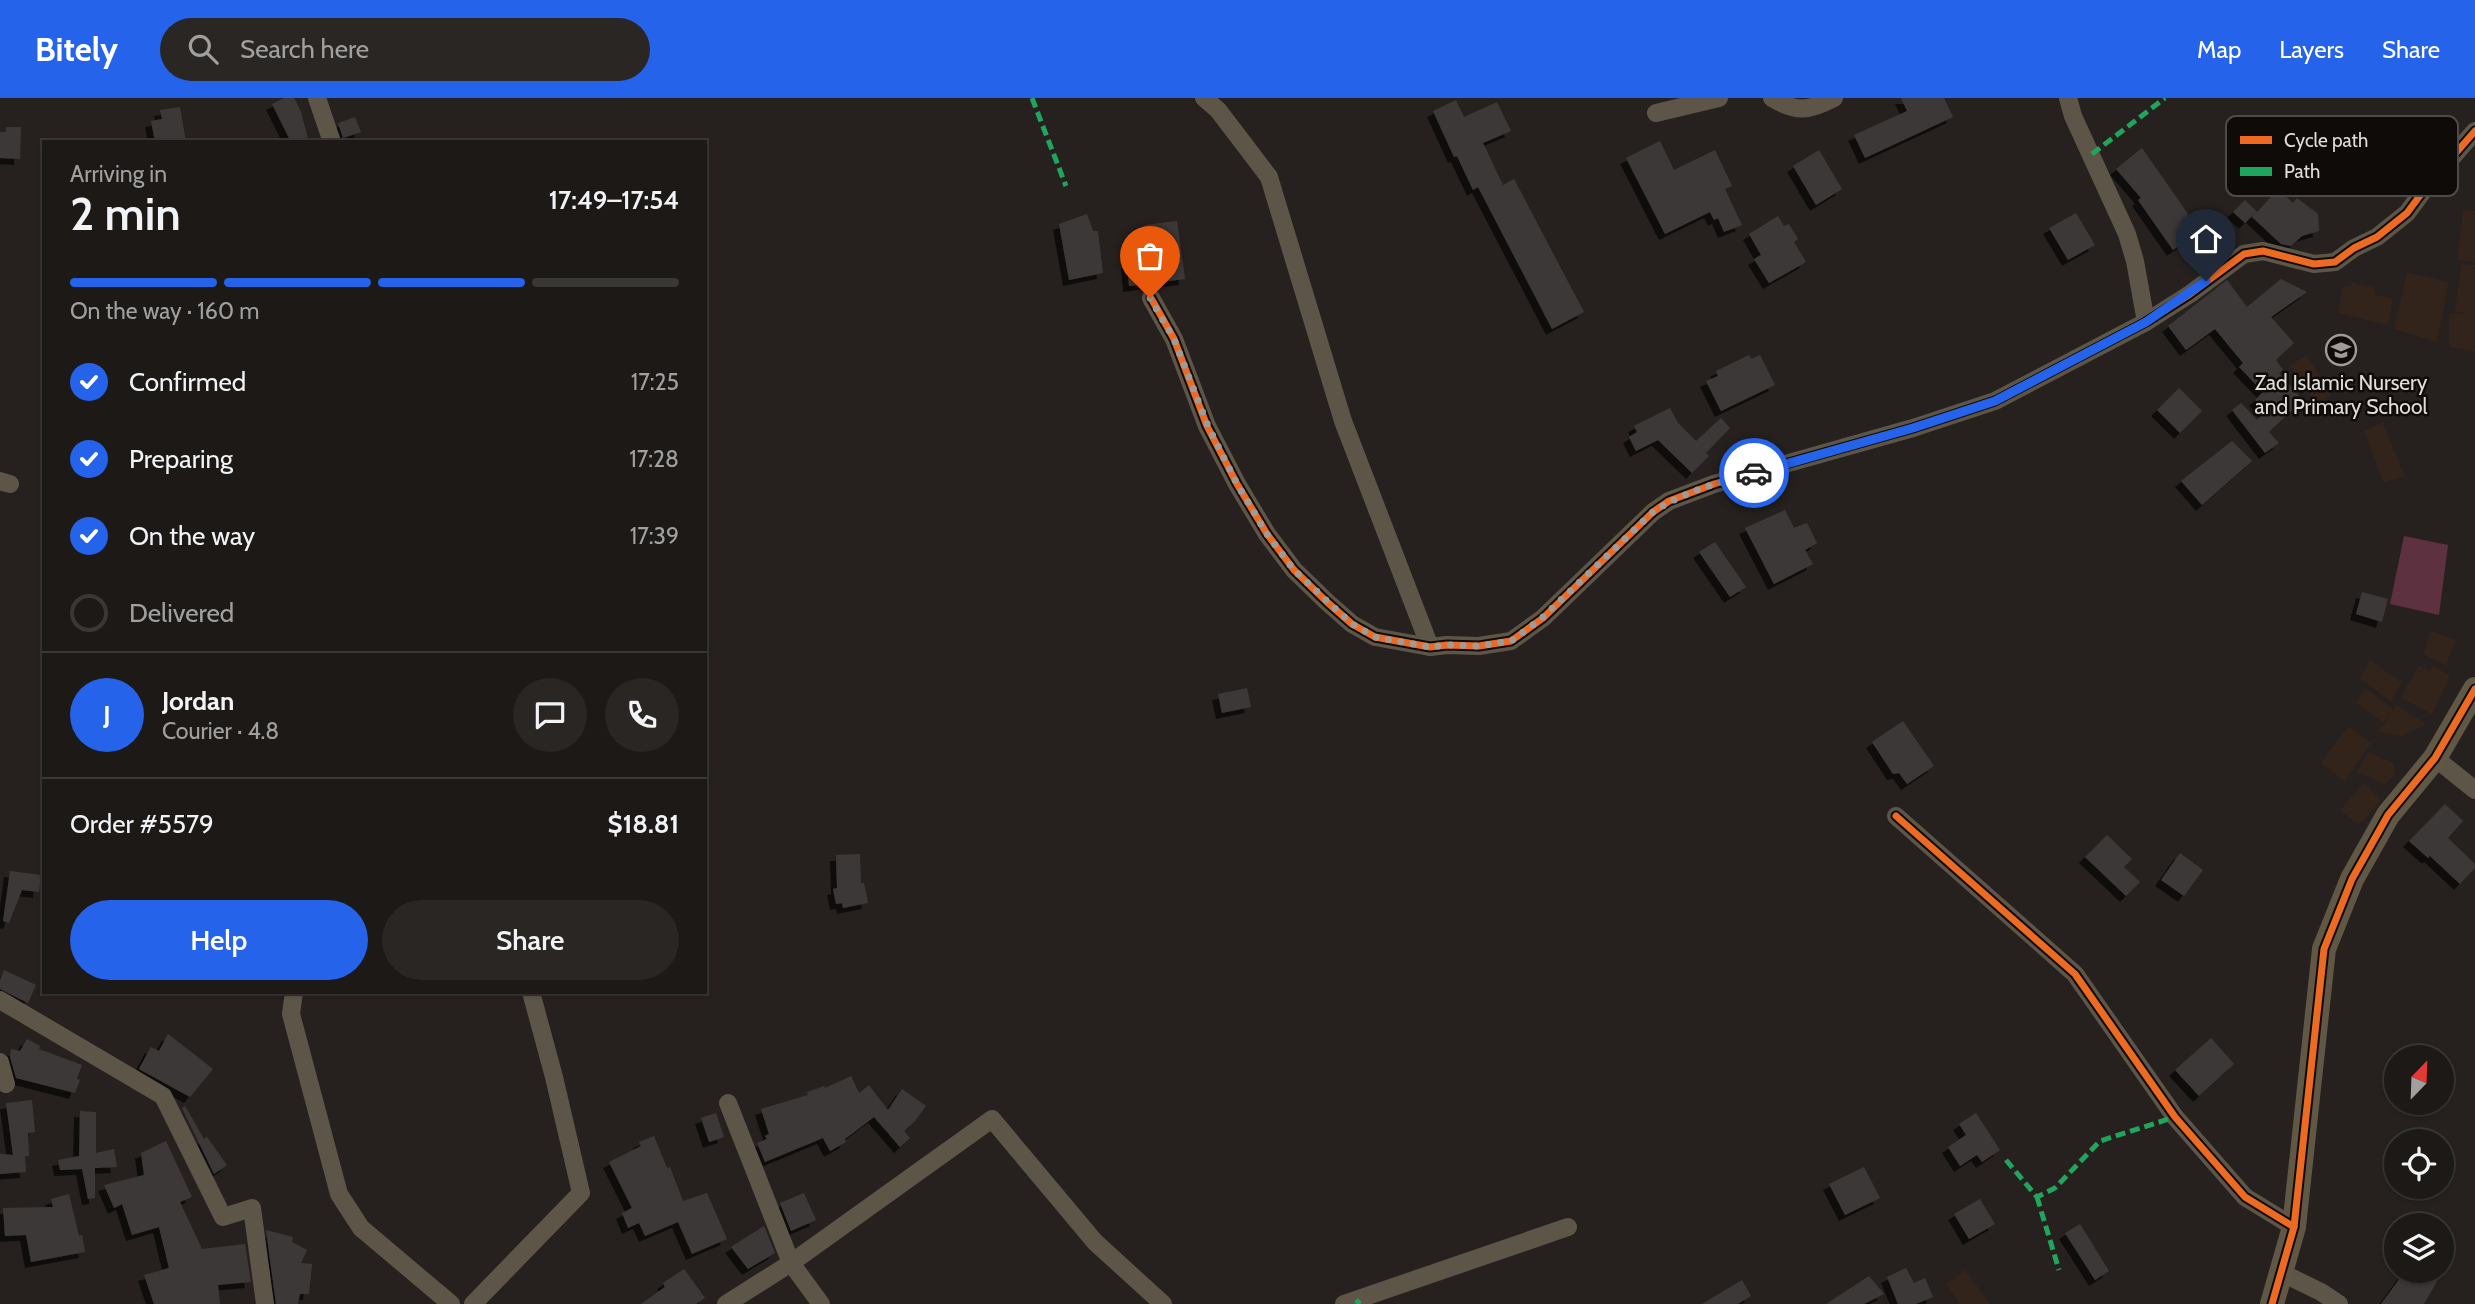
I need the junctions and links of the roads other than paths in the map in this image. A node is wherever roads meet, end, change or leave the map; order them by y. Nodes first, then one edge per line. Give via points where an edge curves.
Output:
1 (317, 98) edge
2 (1204, 98) edge
3 (1719, 98) edge
4 (1772, 98) edge
5 (1835, 98) edge
6 (2068, 98) edge
7 (1656, 113) dead end
8 (2475, 131) edge
9 (331, 140) edge
10 (2458, 150) edge
11 (2420, 196) edge
12 (1150, 298) dead end
13 (2146, 322) junction
14 (1430, 647) junction
15 (2475, 689) edge
16 (2435, 758) junction
17 (2475, 790) edge
18 (1896, 816) dead end
19 (294, 994) edge
20 (532, 994) edge
21 (0, 1000) edge
22 (0, 1062) edge
23 (6, 1084) dead end
24 (728, 1103) dead end
25 (1568, 1227) dead end
26 (2294, 1227) junction
27 (791, 1263) junction
28 (2280, 1272) junction
29 (265, 1304) edge
30 (451, 1304) edge
31 (473, 1304) edge
32 (726, 1304) edge
33 (821, 1304) edge
34 (1163, 1304) edge
35 (1344, 1304) edge
36 (2272, 1304) edge
37 (2339, 1304) edge

1 - 9 street
2 - 14 street via 1219,110 1269,177 1343,421
3 - 7 street
4 - 5 street via 1788,108 1804,109
6 - 13 street via 2127,234
8 - 10 street
11 - 13 street via 2407,213 2377,237 2335,262 2314,264 2263,251 2244,254
12 - 14 street via 1174,339 1237,484 1294,570 1352,624 1375,637
13 - 14 street via 1995,401 1669,501 1511,641
15 - 16 street
16 - 17 street
16 - 26 street via 2388,815 2352,880 2325,949
18 - 26 street via 2075,974 2175,1117 2245,1197
19 - 30 street via 291,1014 339,1194 361,1228
20 - 31 street via 581,1193
21 - 29 street via 163,1096 223,1217 252,1208
22 - 23 street
24 - 27 street
25 - 35 street
26 - 28 street
27 - 32 street
27 - 33 street
27 - 34 street via 992,1119 1095,1242
28 - 36 street
28 - 37 street

